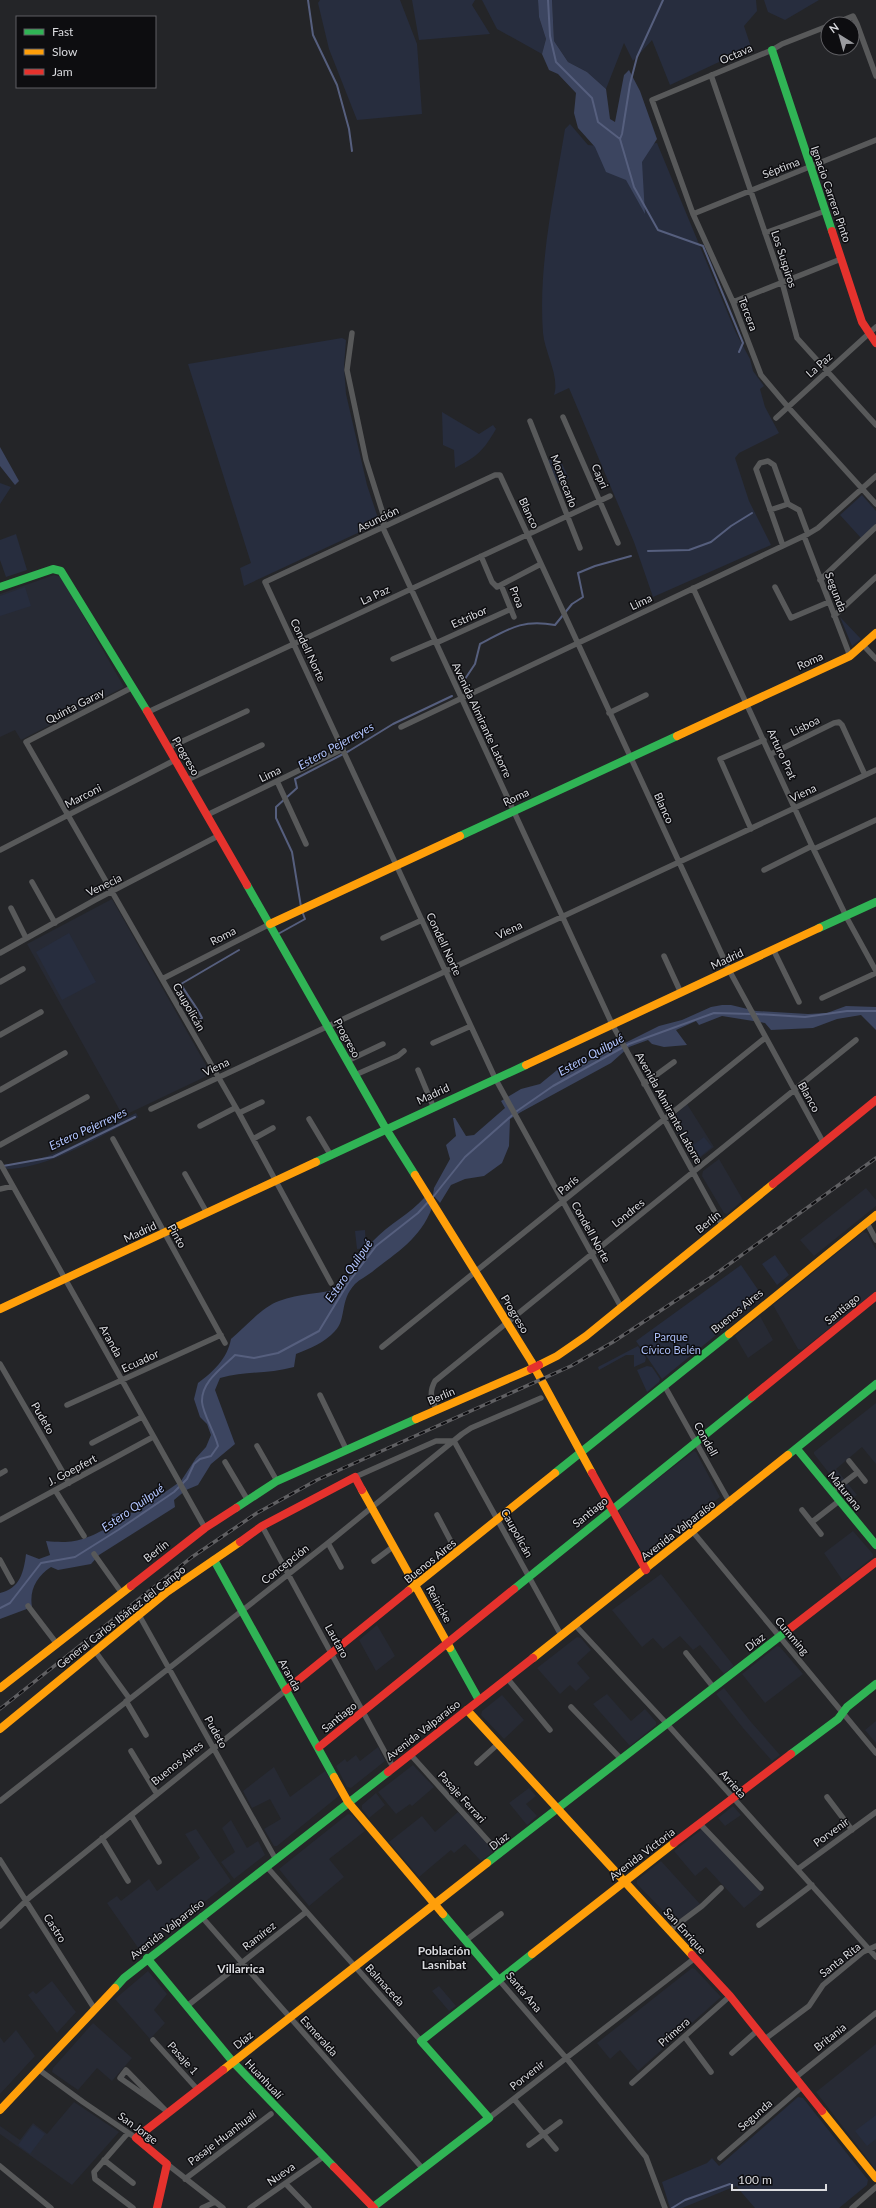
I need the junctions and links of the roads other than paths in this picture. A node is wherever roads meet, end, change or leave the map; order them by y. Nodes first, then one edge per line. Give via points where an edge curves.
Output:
1 (820, 29) edge
2 (860, 34) edge
3 (772, 50) junction
4 (711, 75) junction
5 (876, 76) edge
6 (652, 100) joint
7 (876, 140) edge
8 (810, 167) junction
9 (749, 190) junction
10 (825, 211) junction
11 (693, 214) junction
12 (765, 233) junction
13 (841, 258) junction
14 (782, 282) junction
15 (733, 302) junction
16 (876, 327) edge
17 (352, 333) dead end
18 (868, 334) junction
19 (876, 343) edge
20 (828, 371) junction
21 (788, 407) junction
22 (563, 417) dead end
23 (776, 418) dead end
24 (530, 421) dead end
25 (876, 425) edge
26 (500, 475) joint
27 (876, 476) edge
28 (862, 488) junction
29 (610, 496) dead end
30 (600, 501) junction
31 (788, 504) junction
32 (876, 504) edge
33 (770, 510) junction
34 (566, 516) junction
35 (876, 527) edge
36 (383, 528) junction
37 (528, 535) junction
38 (806, 535) junction
39 (618, 543) dead end
40 (783, 546) junction
41 (580, 548) dead end
42 (481, 556) junction
43 (541, 564) junction
44 (876, 577) edge
45 (820, 580) junction
46 (265, 582) joint
47 (501, 585) junction
48 (0, 587) edge
49 (775, 587) dead end
50 (693, 588) junction
51 (411, 589) junction
52 (829, 602) junction
53 (511, 609) junction
54 (514, 616) dead end
55 (834, 616) junction
56 (876, 633) edge
57 (435, 642) junction
58 (578, 642) junction
59 (293, 643) junction
60 (863, 645) junction
61 (850, 656) junction
62 (393, 659) dead end
63 (876, 659) edge
64 (133, 687) junction
65 (646, 695) dead end
66 (461, 697) junction
67 (746, 702) junction
68 (247, 711) dead end
69 (148, 712) junction
70 (609, 713) junction
71 (401, 726) dead end
72 (764, 740) junction
73 (26, 742) joint
74 (262, 745) dead end
75 (168, 748) junction
76 (344, 752) junction
77 (771, 754) junction
78 (630, 757) junction
79 (175, 760) junction
80 (876, 770) edge
81 (865, 775) junction
82 (187, 780) junction
83 (278, 781) junction
84 (795, 808) junction
85 (514, 810) junction
86 (69, 815) junction
87 (207, 815) junction
88 (876, 820) edge
89 (751, 829) junction
90 (218, 836) junction
91 (306, 844) dead end
92 (813, 847) junction
93 (0, 850) edge
94 (678, 863) junction
95 (397, 865) junction
96 (764, 870) dead end
97 (32, 882) dead end
98 (113, 892) junction
99 (876, 902) edge
100 (11, 908) dead end
101 (846, 916) junction
102 (563, 917) junction
103 (422, 920) junction
104 (55, 923) junction
105 (272, 927) junction
106 (26, 938) junction
107 (384, 938) dead end
108 (773, 949) junction
109 (0, 953) edge
110 (664, 956) dead end
111 (23, 969) dead end
112 (729, 970) junction
113 (446, 971) junction
114 (876, 971) edge
115 (162, 980) junction
116 (0, 982) edge
117 (681, 993) junction
118 (822, 998) dead end
119 (799, 1002) dead end
120 (41, 1012) dead end
121 (612, 1024) junction
122 (470, 1026) junction
123 (329, 1027) junction
124 (0, 1035) edge
125 (765, 1038) junction
126 (856, 1040) dead end
127 (433, 1043) dead end
128 (383, 1044) dead end
129 (404, 1051) dead end
130 (65, 1053) dead end
131 (347, 1061) junction
132 (674, 1062) dead end
133 (418, 1070) dead end
134 (355, 1075) junction
135 (218, 1077) junction
136 (495, 1078) junction
137 (644, 1084) junction
138 (0, 1090) edge
139 (794, 1090) junction
140 (87, 1097) dead end
141 (876, 1100) edge
142 (262, 1102) dead end
143 (433, 1106) junction
144 (235, 1108) junction
145 (151, 1109) dead end
146 (239, 1113) junction
147 (309, 1119) dead end
148 (665, 1120) junction
149 (200, 1126) dead end
150 (273, 1128) dead end
151 (386, 1129) junction
152 (253, 1139) junction
153 (113, 1140) dead end
154 (823, 1142) junction
155 (0, 1145) edge
156 (330, 1154) junction
157 (0, 1163) edge
158 (694, 1172) junction
159 (185, 1174) dead end
160 (276, 1180) junction
161 (13, 1186) junction
162 (0, 1190) edge
163 (563, 1202) junction
164 (207, 1213) junction
165 (876, 1215) edge
166 (867, 1222) junction
167 (722, 1225) junction
168 (164, 1233) junction
169 (876, 1240) edge
170 (593, 1254) junction
171 (477, 1273) junction
172 (65, 1279) junction
173 (331, 1283) dead end
174 (876, 1296) edge
175 (621, 1307) junction
176 (0, 1309) edge
177 (508, 1323) junction
178 (221, 1335) junction
179 (225, 1342) dead end
180 (382, 1348) dead end
181 (0, 1364) edge
182 (121, 1381) junction
183 (876, 1384) edge
184 (664, 1385) junction
185 (320, 1395) dead end
186 (541, 1398) dead end
187 (67, 1405) dead end
188 (436, 1409) junction
189 (142, 1417) junction
190 (153, 1437) junction
191 (454, 1441) junction
192 (697, 1442) junction
193 (92, 1443) dead end
194 (257, 1446) dead end
195 (346, 1449) junction
196 (797, 1449) junction
197 (580, 1453) junction
198 (849, 1461) dead end
199 (225, 1462) dead end
200 (858, 1472) junction
201 (355, 1477) junction
202 (276, 1481) junction
203 (865, 1481) dead end
204 (69, 1483) junction
205 (55, 1490) junction
206 (832, 1492) junction
207 (247, 1499) junction
208 (839, 1501) junction
209 (730, 1504) junction
210 (372, 1507) junction
211 (611, 1509) junction
212 (802, 1510) dead end
213 (437, 1515) dead end
214 (0, 1520) edge
215 (498, 1520) junction
216 (812, 1522) junction
217 (262, 1526) junction
218 (205, 1528) junction
219 (693, 1532) junction
220 (821, 1534) dead end
221 (84, 1536) dead end
222 (328, 1543) junction
223 (394, 1546) junction
224 (876, 1546) edge
225 (457, 1553) junction
226 (94, 1554) dead end
227 (0, 1560) edge
228 (214, 1560) junction
229 (374, 1561) dead end
230 (876, 1562) edge
231 (341, 1567) dead end
232 (646, 1570) junction
233 (288, 1573) junction
234 (530, 1576) junction
235 (12, 1582) dead end
236 (416, 1587) junction
237 (121, 1592) junction
238 (28, 1606) dead end
239 (242, 1610) junction
240 (139, 1615) junction
241 (575, 1625) junction
242 (561, 1636) junction
243 (779, 1637) junction
244 (447, 1643) junction
245 (57, 1644) junction
246 (95, 1651) junction
247 (686, 1652) dead end
248 (332, 1653) junction
249 (168, 1667) junction
250 (507, 1678) junction
251 (876, 1684) edge
252 (0, 1688) edge
253 (714, 1688) junction
254 (286, 1690) junction
255 (128, 1700) junction
256 (479, 1700) junction
257 (571, 1707) dead end
258 (467, 1710) junction
259 (364, 1711) junction
260 (842, 1713) junction
261 (667, 1724) junction
262 (0, 1729) edge
263 (550, 1730) dead end
264 (146, 1735) dead end
265 (498, 1744) junction
266 (319, 1747) junction
267 (213, 1748) junction
268 (131, 1751) dead end
269 (876, 1753) edge
270 (410, 1754) junction
271 (621, 1759) junction
272 (477, 1763) dead end
273 (393, 1767) junction
274 (157, 1794) junction
275 (827, 1797) dead end
276 (732, 1798) junction
277 (0, 1801) edge
278 (348, 1802) junction
279 (558, 1808) junction
280 (876, 1812) edge
281 (131, 1815) junction
282 (700, 1824) junction
283 (852, 1830) junction
284 (102, 1838) junction
285 (500, 1854) junction
286 (275, 1858) junction
287 (0, 1860) edge
288 (159, 1862) dead end
289 (266, 1865) junction
290 (798, 1869) junction
291 (128, 1881) dead end
292 (625, 1881) junction
293 (812, 1885) junction
294 (721, 1888) dead end
295 (761, 1888) dead end
296 (25, 1901) junction
297 (434, 1904) junction
298 (306, 1912) junction
299 (501, 1914) dead end
300 (201, 1916) junction
301 (759, 1925) dead end
302 (0, 1926) edge
303 (670, 1930) junction
304 (466, 1941) junction
305 (876, 1946) edge
306 (869, 1949) junction
307 (876, 1957) edge
308 (147, 1958) junction
309 (695, 1958) junction
310 (241, 1962) junction
311 (354, 1966) junction
312 (499, 1980) junction
313 (730, 1996) junction
314 (187, 2006) junction
315 (94, 2008) junction
316 (876, 2013) edge
317 (289, 2017) junction
318 (758, 2030) junction
319 (685, 2037) junction
320 (765, 2038) junction
321 (153, 2040) dead end
322 (420, 2041) junction
323 (732, 2053) dead end
324 (567, 2059) junction
325 (233, 2062) junction
326 (38, 2069) junction
327 (712, 2072) dead end
328 (796, 2076) junction
329 (632, 2083) dead end
330 (803, 2086) junction
331 (198, 2090) junction
332 (514, 2099) junction
333 (0, 2110) edge
334 (166, 2111) junction
335 (271, 2114) dead end
336 (489, 2118) junction
337 (560, 2122) dead end
338 (128, 2133) junction
339 (543, 2133) junction
340 (136, 2138) junction
341 (529, 2145) dead end
342 (556, 2149) dead end
343 (323, 2157) junction
344 (720, 2158) dead end
345 (104, 2160) junction
346 (167, 2164) junction
347 (0, 2166) edge
348 (423, 2170) junction
349 (876, 2178) edge
350 (186, 2179) junction
351 (133, 2183) dead end
352 (286, 2184) junction
353 (876, 2187) edge
354 (215, 2202) junction
355 (51, 2208) edge
356 (133, 2208) edge
357 (157, 2208) edge
358 (202, 2208) edge
359 (223, 2208) edge
360 (250, 2208) edge
361 (309, 2208) edge
362 (373, 2208) edge
363 (665, 2208) edge
364 (852, 2208) edge

1 - 3 street, Octava
2 - 5 street
3 - 4 street, Octava
3 - 8 street, Ignacio Carrera Pinto
4 - 6 street, Octava
4 - 9 street, Los Suspiros
6 - 11 street, Tercera
7 - 8 street, Séptima
8 - 9 street, Séptima
8 - 10 street, Ignacio Carrera Pinto
9 - 11 street, Séptima
9 - 12 street, Los Suspiros
10 - 12 street
10 - 13 street, Ignacio Carrera Pinto
11 - 15 street, Tercera
12 - 14 street, Los Suspiros
13 - 14 street
13 - 18 street, Ignacio Carrera Pinto
14 - 15 street
14 - 20 street, Los Suspiros via 797,338
15 - 21 street, Tercera via 762,375
16 - 18 street, La Paz
17 - 36 street, Avenida Almirante Latorre via 347,370 366,460 384,517
18 - 19 street, Ignacio Carrera Pinto
18 - 20 street, La Paz
20 - 21 street, La Paz
20 - 25 street, Los Suspiros
21 - 23 street, La Paz
21 - 28 street, Tercera
22 - 30 street, Capri
24 - 34 street, Montecarlo
26 - 36 street, Asunción via 494,475 449,495
26 - 37 street, Blanco
27 - 28 street, Lima
28 - 32 street, Tercera
28 - 38 street, Lima via 818,528
29 - 30 street, La Paz
30 - 34 street, La Paz
30 - 39 street, Capri
31 - 33 street
31 - 33 street via 772,462 760,463 756,469
31 - 38 street, Segunda via 799,510
33 - 40 street
34 - 37 street, La Paz
34 - 41 street, Montecarlo
35 - 45 street
36 - 46 street, Asunción
36 - 51 street, Avenida Almirante Latorre
37 - 42 street, La Paz
37 - 43 street, Blanco
38 - 40 street, Lima
38 - 45 street, Segunda
40 - 50 street, Lima
42 - 47 street, Proa via 494,586
42 - 51 street, La Paz
43 - 47 street
43 - 58 street, Blanco
44 - 55 street
45 - 52 street, Segunda
46 - 59 street, Condell Norte
47 - 53 street, Proa
48 - 64 street, Progreso via 46,571 61,571
49 - 52 street via 791,618
50 - 58 street, Lima
50 - 67 street, Arturo Prat
51 - 57 street, Avenida Almirante Latorre
51 - 59 street, La Paz
52 - 55 street, Segunda
53 - 54 street, Proa
53 - 57 street, Estribor
55 - 61 street, Segunda
56 - 60 street, Roma
57 - 62 street, Estribor
57 - 66 street, Avenida Almirante Latorre
58 - 66 street, Lima
58 - 70 street, Blanco
59 - 69 street, La Paz
59 - 76 street, Condell Norte
60 - 61 street, Roma
60 - 63 street
61 - 67 street, Roma
64 - 69 street, Progreso
64 - 73 street, Quinta Garay
65 - 70 street
66 - 71 street, Lima
66 - 85 street, Avenida Almirante Latorre
67 - 72 street, Arturo Prat
67 - 78 street, Roma
68 - 75 street
69 - 75 street, Progreso
70 - 78 street, Blanco
72 - 77 street, Arturo Prat
72 - 89 street via 720,760
73 - 86 street, Caupolicán
74 - 82 street
75 - 79 street, Progreso
76 - 83 street, Lima
76 - 95 street, Condell Norte
77 - 81 street, Lisboa via 839,722
77 - 84 street, Arturo Prat
78 - 85 street, Roma
78 - 94 street, Blanco
79 - 82 street, Progreso
79 - 86 street, Marconi
80 - 81 street, Viena
81 - 84 street, Viena
82 - 87 street, Progreso
83 - 87 street, Lima
83 - 91 street
84 - 89 street, Viena
84 - 92 street, Arturo Prat
85 - 95 street, Roma
85 - 102 street, Avenida Almirante Latorre
86 - 93 street, Marconi
86 - 98 street, Caupolicán
87 - 90 street, Progreso
88 - 92 street
89 - 94 street, Viena
90 - 98 street, Venecia
90 - 105 street, Progreso
92 - 96 street
92 - 101 street, Arturo Prat
94 - 102 street, Viena
94 - 112 street, Blanco
95 - 103 street, Condell Norte
95 - 105 street, Roma via 305,906
97 - 104 street
98 - 104 street, Venecia
98 - 115 street, Caupolicán
99 - 101 street, Madrid
100 - 106 street
101 - 108 street, Madrid
101 - 114 street, Arturo Prat
102 - 113 street, Viena
102 - 121 street, Avenida Almirante Latorre
103 - 107 street
103 - 113 street, Condell Norte
104 - 106 street, Venecia
105 - 115 street, Roma
105 - 123 street, Progreso
106 - 109 street, Venecia
108 - 112 street, Madrid
108 - 119 street
110 - 117 street
111 - 116 street
112 - 117 street, Madrid
112 - 125 street, Blanco
113 - 122 street, Condell Norte
113 - 123 street, Viena
114 - 118 street
115 - 135 street, Caupolicán
117 - 121 street, Madrid
120 - 124 street
121 - 136 street, Madrid
121 - 137 street, Avenida Almirante Latorre
122 - 127 street
122 - 136 street, Condell Norte
123 - 131 street, Progreso
123 - 135 street, Viena
125 - 139 street, Blanco
125 - 148 street, París
126 - 139 street, Londres
128 - 131 street
129 - 134 street
130 - 138 street
131 - 134 street, Progreso
132 - 137 street
133 - 143 street
134 - 151 street, Progreso
135 - 144 street, Caupolicán
135 - 145 street, Viena
136 - 143 street, Madrid
136 - 163 street, Condell Norte
137 - 148 street, Avenida Almirante Latorre
139 - 154 street, Blanco
139 - 158 street, Londres
140 - 155 street
141 - 154 street, Berlín
142 - 146 street
143 - 151 street, Madrid
144 - 146 street, Caupolicán
144 - 149 street
146 - 152 street, Caupolicán
147 - 156 street
148 - 158 street, Avenida Almirante Latorre
148 - 163 street, París
150 - 152 street
151 - 156 street, Madrid
151 - 171 street, Progreso
152 - 160 street, Caupolicán
153 - 168 street, Pinto
154 - 167 street, Berlín
156 - 160 street, Madrid
157 - 161 street, Aranda
158 - 167 street, Avenida Almirante Latorre
158 - 170 street, Londres
159 - 164 street
160 - 164 street, Madrid
160 - 173 street, Caupolicán
161 - 162 street
161 - 172 street, Aranda
163 - 170 street, Condell Norte
163 - 171 street, París
164 - 168 street, Madrid
165 - 166 street, Buenos Aires
166 - 169 street
166 - 184 street, Buenos Aires
167 - 175 street, Berlín
168 - 172 street, Madrid
168 - 178 street, Pinto
170 - 175 street, Condell Norte
170 - 177 street, Londres
171 - 177 street, Progreso
171 - 180 street, París
172 - 176 street, Madrid
172 - 182 street, Aranda
174 - 192 street, Santiago
175 - 188 street, Berlín via 557,1356
177 - 188 street, Londres via 435,1381 430,1390
177 - 197 street, Progreso
178 - 179 street, Pinto
178 - 182 street, Ecuador
181 - 204 street, Pudeto
182 - 187 street, Ecuador
182 - 189 street, Aranda
183 - 196 street, Avenida Valparaíso
184 - 192 street, Condell
184 - 197 street, Buenos Aires
185 - 195 street
186 - 191 street via 471,1428
188 - 195 street, Berlín
189 - 190 street, Aranda
189 - 193 street
190 - 204 street, J. Goepfert
190 - 218 street, Aranda
191 - 201 street, General Carlos Ibáñez del Campo via 436,1442
191 - 210 street, Concepción
191 - 215 street, Caupolicán
192 - 209 street, Condell
192 - 211 street, Santiago
194 - 202 street
195 - 202 street, Berlín
196 - 206 street, Maturana
196 - 209 street, Avenida Valparaíso
197 - 211 street, Progreso
197 - 215 street, Buenos Aires
198 - 200 street
199 - 207 street
200 - 203 street
200 - 206 street
201 - 210 street, Reinicke
201 - 217 street, General Carlos Ibáñez del Campo
202 - 207 street, Berlín
204 - 205 street, J. Goepfert
205 - 214 street, J. Goepfert
205 - 221 street
206 - 208 street, Maturana
207 - 218 street, Berlín
208 - 216 street
208 - 224 street, Maturana
209 - 219 street, Avenida Valparaíso
210 - 222 street, Concepción
210 - 223 street, Reinicke
211 - 232 street, Progreso
211 - 234 street, Santiago
212 - 216 street
213 - 225 street
215 - 225 street, Buenos Aires
215 - 234 street, Caupolicán
216 - 220 street
217 - 228 street, General Carlos Ibáñez del Campo
217 - 233 street, Lautaro
218 - 237 street, Berlín
219 - 232 street, Avenida Valparaíso
219 - 243 street, Cumming
222 - 231 street
222 - 233 street, Concepción
223 - 229 street
223 - 236 street, Reinicke
225 - 236 street, Buenos Aires
226 - 237 street
227 - 235 street
228 - 239 street, Aranda
228 - 240 street, General Carlos Ibáñez del Campo
230 - 243 street, Díaz
232 - 241 street, Avenida Valparaíso
233 - 239 street, Concepción
233 - 248 street, Lautaro
234 - 242 street, Caupolicán
234 - 244 street, Santiago
236 - 244 street, Reinicke
236 - 248 street, Buenos Aires
237 - 245 street, Berlín
238 - 245 street
239 - 249 street, Concepción
239 - 254 street, Aranda
240 - 246 street, General Carlos Ibáñez del Campo
240 - 249 street, Pudeto
241 - 242 street, Avenida Valparaíso
241 - 261 street, Arrieta
242 - 250 street, Avenida Valparaíso
243 - 253 street, Díaz
243 - 260 street, Cumming
244 - 256 street, Reinicke
244 - 259 street, Santiago
245 - 252 street, Berlín
246 - 255 street
246 - 262 street, General Carlos Ibáñez del Campo
247 - 253 street
248 - 254 street, Buenos Aires
248 - 259 street, Lautaro
249 - 255 street, Concepción
249 - 267 street, Pudeto
250 - 256 street, Avenida Valparaíso
250 - 263 street
251 - 260 street, Avenida Victoria
253 - 261 street, Díaz
254 - 266 street, Aranda
254 - 267 street, Buenos Aires
255 - 264 street
255 - 277 street, Concepción
256 - 258 street, Avenida Valparaíso
257 - 271 street
258 - 265 street, San Enrique
258 - 270 street, Avenida Valparaíso
259 - 266 street, Santiago
259 - 273 street, Lautaro
260 - 269 street, Cumming
260 - 276 street, Avenida Victoria via 838,1719
261 - 271 street, Díaz
261 - 276 street, Arrieta
265 - 272 street
265 - 279 street, San Enrique
266 - 278 street, Aranda
267 - 274 street, Buenos Aires
267 - 286 street, Pudeto
268 - 274 street
270 - 273 street, Avenida Valparaíso
270 - 285 street, Pasaje Ferrari
271 - 279 street, Díaz
273 - 278 street, Avenida Valparaíso
274 - 281 street, Buenos Aires
275 - 283 street
276 - 282 street, Avenida Victoria
276 - 290 street, Arrieta
278 - 286 street, Avenida Valparaíso
278 - 297 street, Santa Ana
279 - 285 street, Díaz
279 - 292 street, San Enrique
280 - 283 street, Porvenir
281 - 284 street, Buenos Aires
281 - 288 street
282 - 292 street, Avenida Victoria
282 - 295 street
283 - 290 street, Porvenir
284 - 291 street
284 - 296 street, Buenos Aires
285 - 297 street, Díaz
286 - 289 street, Avenida Valparaíso
287 - 296 street, Castro
289 - 298 street, Balmaceda
289 - 300 street, Avenida Valparaíso
290 - 293 street, Arrieta
292 - 303 street, San Enrique
292 - 312 street, Avenida Victoria
293 - 301 street
293 - 306 street, Arrieta
294 - 303 street
296 - 302 street, Buenos Aires
296 - 315 street, Castro
297 - 304 street, Santa Ana
297 - 311 street, Díaz
298 - 310 street, Ramírez
298 - 311 street, Balmaceda
299 - 304 street
300 - 308 street, Avenida Valparaíso
300 - 310 street, Esmeralda
303 - 309 street, San Enrique
304 - 312 street, Santa Ana
305 - 306 street, Santa Rita
306 - 307 street, Arrieta
306 - 320 street, Santa Rita via 823,1985 809,2006
308 - 314 street, Huanhualí
308 - 315 street, Avenida Valparaíso
309 - 313 street, San Enrique
309 - 324 street, Porvenir
310 - 314 street, Ramírez
310 - 317 street, Esmeralda
311 - 317 street, Díaz
311 - 322 street, Balmaceda
312 - 322 street, Avenida Victoria
312 - 324 street, Santa Ana
313 - 318 street, San Enrique
313 - 319 street, Primera
314 - 325 street, Huanhualí
315 - 326 street, Avenida Valparaíso
316 - 328 street, Britania
317 - 325 street, Díaz
317 - 348 street, Esmeralda
318 - 320 street, San Enrique
318 - 323 street
319 - 327 street
319 - 329 street, Primera
320 - 328 street, San Enrique
321 - 331 street, Pasaje 1
322 - 336 street, Balmaceda
324 - 332 street, Porvenir
324 - 363 street, Santa Ana via 646,2157
325 - 331 street, Díaz
325 - 343 street, Huanhualí
326 - 333 street, Avenida Valparaíso
326 - 338 street, San Jorge
328 - 330 street, San Enrique
330 - 344 street, Segunda
330 - 349 street, San Enrique
331 - 334 street, Díaz
332 - 336 street, Porvenir
332 - 339 street
334 - 334 street via 131,2076 126,2070 120,2078
334 - 340 street, Díaz
335 - 350 street, Pasaje Huanhualí
336 - 348 street, Porvenir
337 - 339 street
338 - 340 street, San Jorge
338 - 345 street
339 - 341 street
339 - 342 street
340 - 346 street, San Jorge
343 - 352 street, Nueva
343 - 362 street, Huanhualí
345 - 351 street
345 - 356 street via 93,2176
346 - 350 street, San Jorge
346 - 357 street
347 - 355 street
348 - 362 street, Porvenir
350 - 354 street, San Jorge
352 - 360 street, Nueva
352 - 361 street
353 - 364 street
354 - 358 street
354 - 359 street, San Jorge

